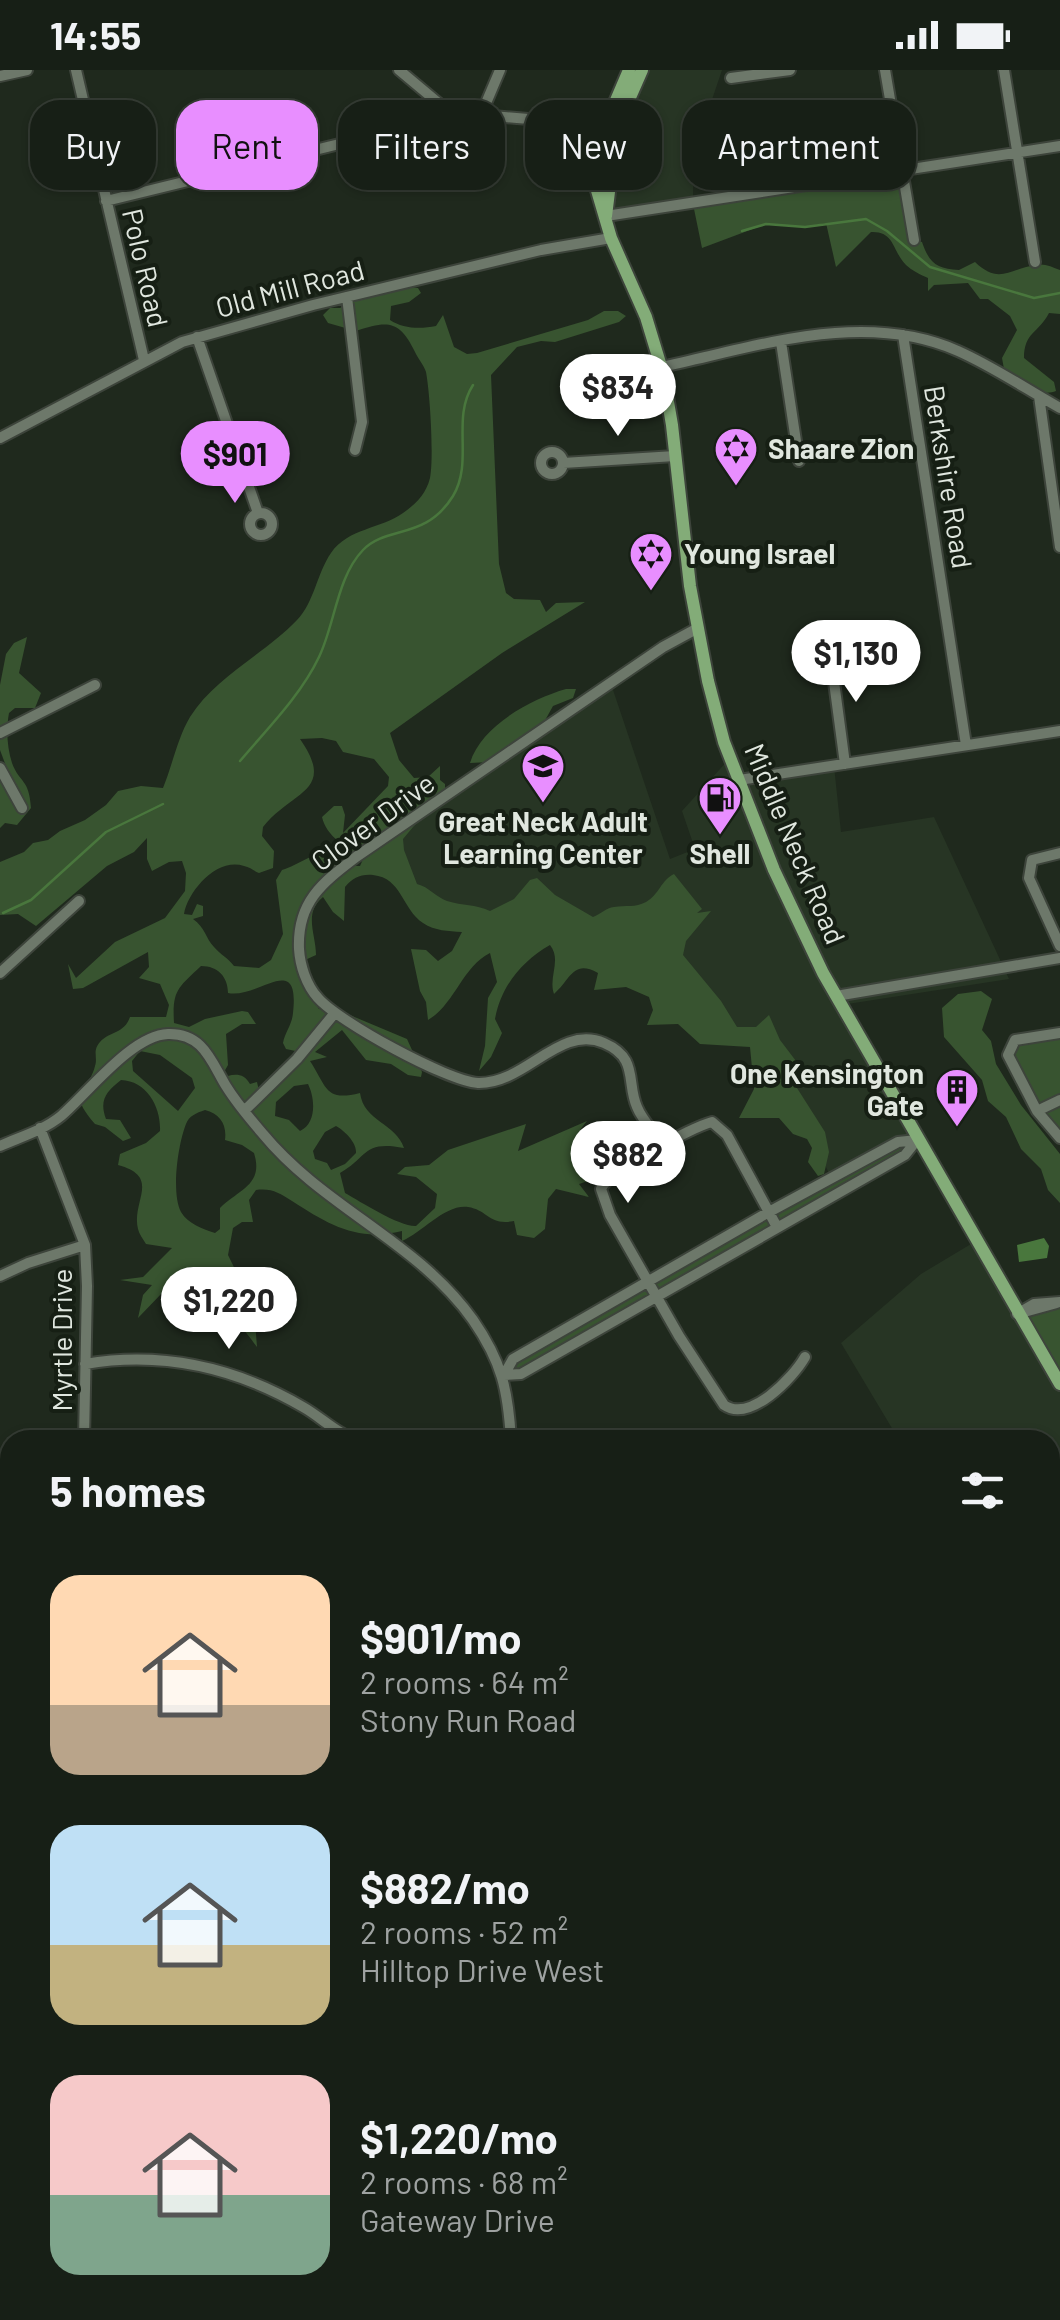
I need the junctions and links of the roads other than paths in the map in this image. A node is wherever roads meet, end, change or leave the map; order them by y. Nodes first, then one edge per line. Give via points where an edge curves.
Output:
1 (27, 70) edge
2 (76, 70) edge
3 (399, 70) edge
4 (500, 70) edge
5 (629, 70) edge
6 (642, 70) edge
7 (790, 70) edge
8 (885, 70) edge
9 (1004, 70) edge
10 (0, 76) edge
11 (731, 78) dead end
12 (435, 100) edge
13 (487, 100) edge
14 (619, 100) edge
15 (625, 100) edge
16 (890, 100) edge
17 (338, 144) edge
18 (1060, 146) edge
19 (1017, 152) junction
20 (916, 168) edge
21 (607, 190) edge
22 (773, 190) edge
23 (905, 190) edge
24 (106, 201) junction
25 (606, 216) junction
26 (611, 238) junction
27 (914, 240) dead end
28 (1035, 262) dead end
29 (346, 297) junction
30 (904, 335) junction
31 (198, 337) junction
32 (781, 342) junction
33 (144, 360) junction
34 (662, 367) junction
35 (1060, 393) edge
36 (1043, 398) junction
37 (1060, 408) edge
38 (0, 438) edge
39 (355, 450) dead end
40 (676, 456) junction
41 (799, 461) dead end
42 (563, 463) dead end
43 (258, 513) dead end
44 (1060, 547) edge
45 (698, 628) junction
46 (830, 652) dead end
47 (95, 685) dead end
48 (1060, 731) edge
49 (0, 733) edge
50 (966, 745) junction
51 (845, 764) junction
52 (0, 768) edge
53 (738, 780) junction
54 (22, 808) dead end
55 (1060, 852) edge
56 (79, 900) dead end
57 (1060, 946) edge
58 (1060, 958) edge
59 (0, 972) edge
60 (836, 996) junction
61 (334, 1014) junction
62 (1060, 1033) edge
63 (1060, 1100) edge
64 (245, 1110) junction
65 (1036, 1111) junction
66 (40, 1128) junction
67 (1060, 1138) edge
68 (918, 1140) junction
69 (662, 1145) junction
70 (0, 1146) edge
71 (887, 1148) junction
72 (894, 1161) junction
73 (768, 1212) junction
74 (776, 1227) junction
75 (85, 1245) junction
76 (0, 1276) edge
77 (648, 1281) junction
78 (656, 1295) junction
79 (1060, 1302) edge
80 (1018, 1314) junction
81 (551, 1337) junction
82 (560, 1352) junction
83 (805, 1356) dead end
84 (85, 1364) junction
85 (504, 1375) junction
86 (1060, 1384) edge
87 (82, 1430) edge
88 (340, 1430) edge
89 (509, 1430) edge

1 - 10 street
2 - 24 street, Polo Road
3 - 12 street
4 - 13 street
5 - 14 main road, Middle Neck Road
6 - 15 main road, Middle Neck Road
7 - 11 street
8 - 16 street
9 - 19 street
17 - 24 street
18 - 19 street
19 - 20 street
19 - 28 street
21 - 25 main road, Middle Neck Road
22 - 25 street
23 - 27 street
24 - 33 street, Polo Road
25 - 26 main road, Middle Neck Road
26 - 29 street, Old Mill Road
26 - 34 main road, Middle Neck Road
29 - 31 street, Old Mill Road
29 - 39 street via 362,422
30 - 32 street via 851,331
30 - 36 street via 957,351
30 - 50 street, Berkshire Road
31 - 33 street, Old Mill Road
31 - 43 street
32 - 34 street
32 - 41 street
33 - 38 street, Old Mill Road
34 - 40 main road, Middle Neck Road
35 - 36 street
36 - 37 street
36 - 44 street
40 - 42 street
40 - 45 main road, Middle Neck Road
45 - 53 main road, Middle Neck Road via 717,721
45 - 61 street, Clover Drive via 356,857 308,901 300,918 299,956 314,994
46 - 51 street
47 - 49 street
48 - 50 street
50 - 51 street
51 - 53 street
52 - 54 street
53 - 60 main road, Middle Neck Road
55 - 57 street via 1032,860 1029,878
56 - 59 street
58 - 60 street
60 - 68 main road, Middle Neck Road
61 - 64 street
61 - 69 street via 454,1078 476,1083 512,1076 566,1043 601,1042 626,1062 637,1107
62 - 65 street via 1015,1040 1008,1050
63 - 65 street
64 - 66 street via 201,1045 162,1034
64 - 85 street via 312,1183 442,1284 474,1321
65 - 67 street
66 - 70 street
66 - 75 street, Myrtle Drive
68 - 71 street
68 - 72 street
68 - 80 main road, Middle Neck Road
69 - 73 street via 708,1122 720,1126
69 - 77 street via 606,1179 601,1189
71 - 72 street
71 - 73 street
72 - 74 street
73 - 74 street
73 - 77 street
74 - 78 street
75 - 76 street
75 - 84 street, Myrtle Drive
77 - 78 street
77 - 81 street
78 - 82 street
78 - 83 street via 732,1411 748,1410 787,1380
79 - 80 street via 1034,1304
80 - 86 main road, Middle Neck Road
81 - 82 street
81 - 85 street via 513,1359
82 - 85 street via 521,1374
84 - 87 street, Myrtle Drive
84 - 88 street via 147,1358 226,1372
85 - 89 street

